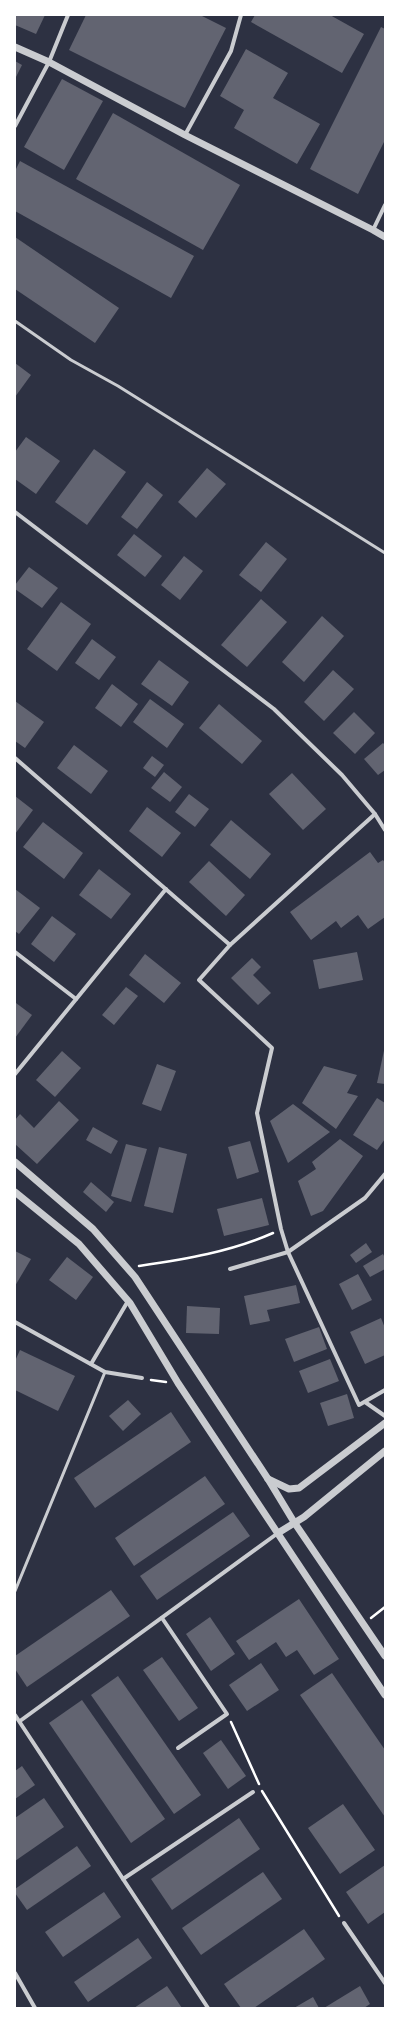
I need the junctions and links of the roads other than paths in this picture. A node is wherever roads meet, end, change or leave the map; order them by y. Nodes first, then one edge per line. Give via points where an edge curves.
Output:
1 (68, 15) edge
2 (241, 15) edge
3 (15, 46) edge
4 (49, 62) junction
5 (15, 126) edge
6 (185, 135) junction
7 (385, 205) edge
8 (373, 230) junction
9 (385, 237) edge
10 (15, 321) edge
11 (15, 512) edge
12 (385, 553) edge
13 (15, 758) edge
14 (375, 814) junction
15 (385, 830) edge
16 (166, 889) junction
17 (230, 945) junction
18 (15, 952) edge
19 (76, 999) junction
20 (15, 1074) edge
21 (15, 1162) edge
22 (385, 1174) edge
23 (15, 1192) edge
24 (288, 1252) junction
25 (230, 1269) dead end
26 (128, 1301) junction
27 (15, 1322) edge
28 (91, 1364) junction
29 (105, 1372) junction
30 (142, 1378) road end
31 (385, 1390) edge
32 (365, 1402) junction
33 (385, 1416) edge
34 (385, 1423) edge
35 (385, 1451) edge
36 (268, 1479) junction
37 (294, 1522) junction
38 (278, 1533) junction
39 (15, 1591) edge
40 (162, 1618) junction
41 (385, 1656) edge
42 (385, 1695) edge
43 (15, 1715) edge
44 (20, 1721) junction
45 (178, 1748) dead end
46 (253, 1792) dead end
47 (123, 1879) junction
48 (344, 1923) road end
49 (15, 1973) edge
50 (385, 1983) edge
51 (35, 2008) edge
52 (208, 2008) edge

1 - 4 street
2 - 6 street via 231,51
3 - 4 street
4 - 5 street
4 - 6 street
6 - 8 street
7 - 8 street
8 - 9 street
10 - 12 lane via 72,360 118,386
11 - 14 street via 274,709 342,775
13 - 16 street
14 - 15 street
14 - 17 street
16 - 17 street
16 - 19 street
17 - 24 street via 199,980 272,1048 257,1113
18 - 19 street
19 - 20 street
21 - 36 street via 94,1229 135,1278
22 - 24 street via 365,1198
23 - 26 street via 79,1244
24 - 25 street
24 - 32 street via 359,1405
26 - 28 street
26 - 38 street via 178,1384
27 - 28 street
28 - 29 street
29 - 30 street
29 - 39 lane
31 - 32 street
32 - 33 street
34 - 36 street via 299,1488 289,1489
35 - 37 street
36 - 37 street
37 - 38 street
37 - 41 street
38 - 40 street
38 - 42 street
40 - 44 street
40 - 45 street via 226,1714
43 - 44 street
44 - 47 street
46 - 47 street
47 - 52 street
48 - 50 street
49 - 51 street

